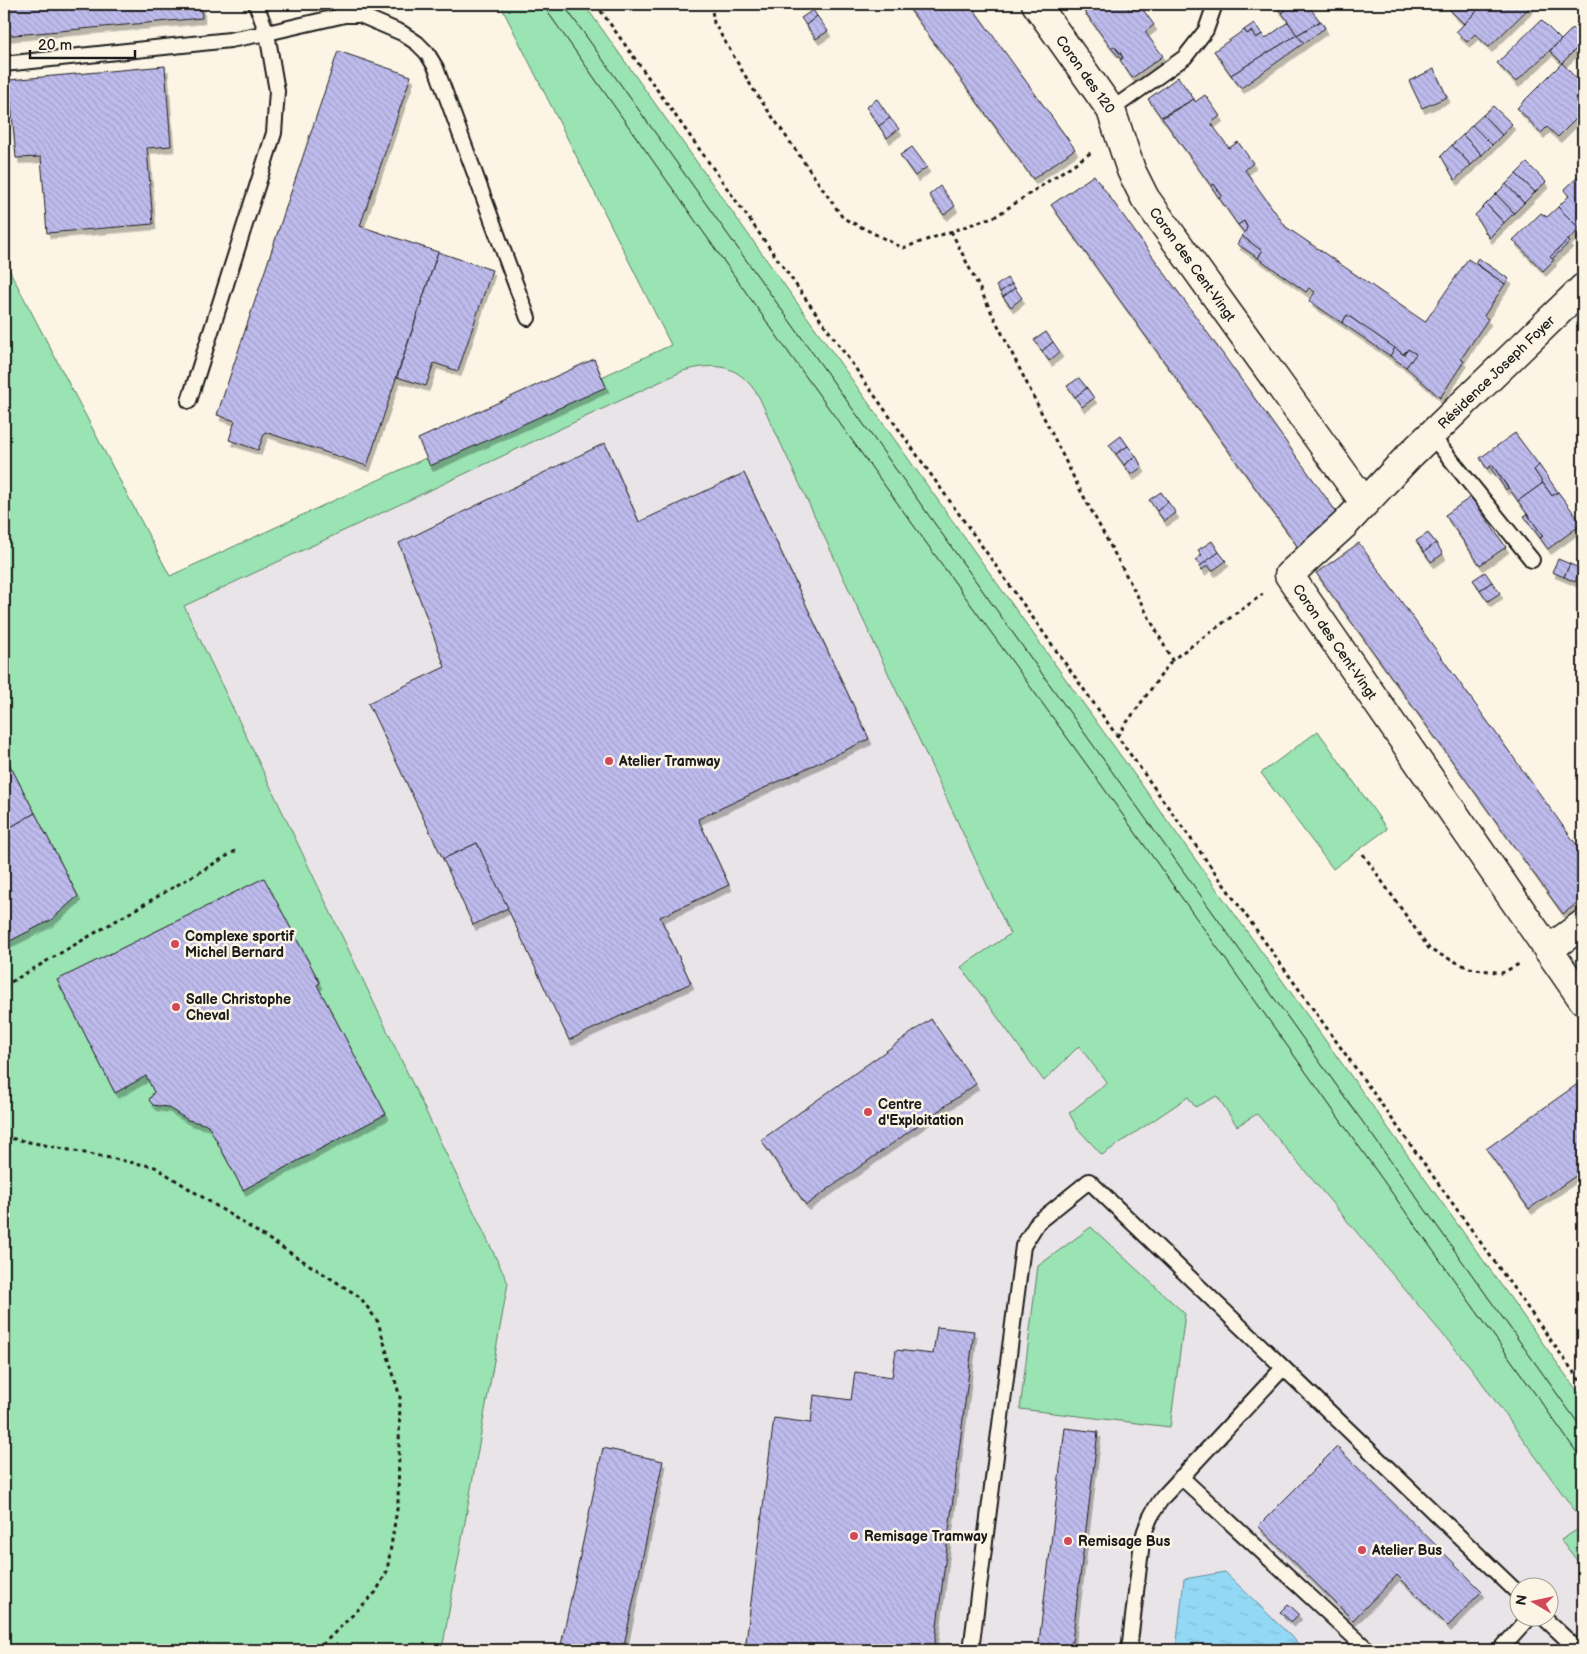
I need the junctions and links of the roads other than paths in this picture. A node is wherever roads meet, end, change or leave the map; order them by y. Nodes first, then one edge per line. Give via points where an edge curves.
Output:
1 (256, 4) edge
2 (1036, 4) edge
3 (1215, 4) edge
4 (267, 33) junction
5 (4, 64) edge
6 (1118, 131) junction
7 (1583, 288) edge
8 (528, 318) dead end
9 (189, 401) dead end
10 (1431, 436) junction
11 (1364, 502) junction
12 (1532, 560) dead end
13 (1583, 924) edge
14 (1548, 950) junction
15 (1583, 1000) edge
16 (1283, 1368) junction
17 (1181, 1477) junction
18 (1510, 1585) edge
19 (1522, 1626) edge
20 (1553, 1626) edge
21 (971, 1650) edge
22 (1129, 1650) edge
23 (1368, 1650) edge
24 (1500, 1650) edge
25 (1578, 1650) edge

1 - 4 lane
2 - 6 street, Coron des 120
3 - 6 lane via 1206,30
4 - 5 lane via 230,40
4 - 8 lane via 345,15 360,15 402,33 427,53 436,68
4 - 9 lane via 277,91 274,133
6 - 11 street, Coron des Cent-Vingt via 1137,185 1145,198
7 - 10 street, Résidence Joseph Foyer
10 - 11 street, Résidence Joseph Foyer
10 - 12 lane, Résidence Joseph Foyer
11 - 14 street, Coron des Cent-Vingt via 1289,575
13 - 14 street
14 - 15 street, Coron des Cent-Vingt
16 - 17 lane
16 - 18 lane
16 - 21 lane via 1089,1182 1038,1222 1023,1246 1020,1258
17 - 22 lane via 1163,1497 1145,1526
17 - 23 lane
19 - 24 lane
20 - 25 lane

